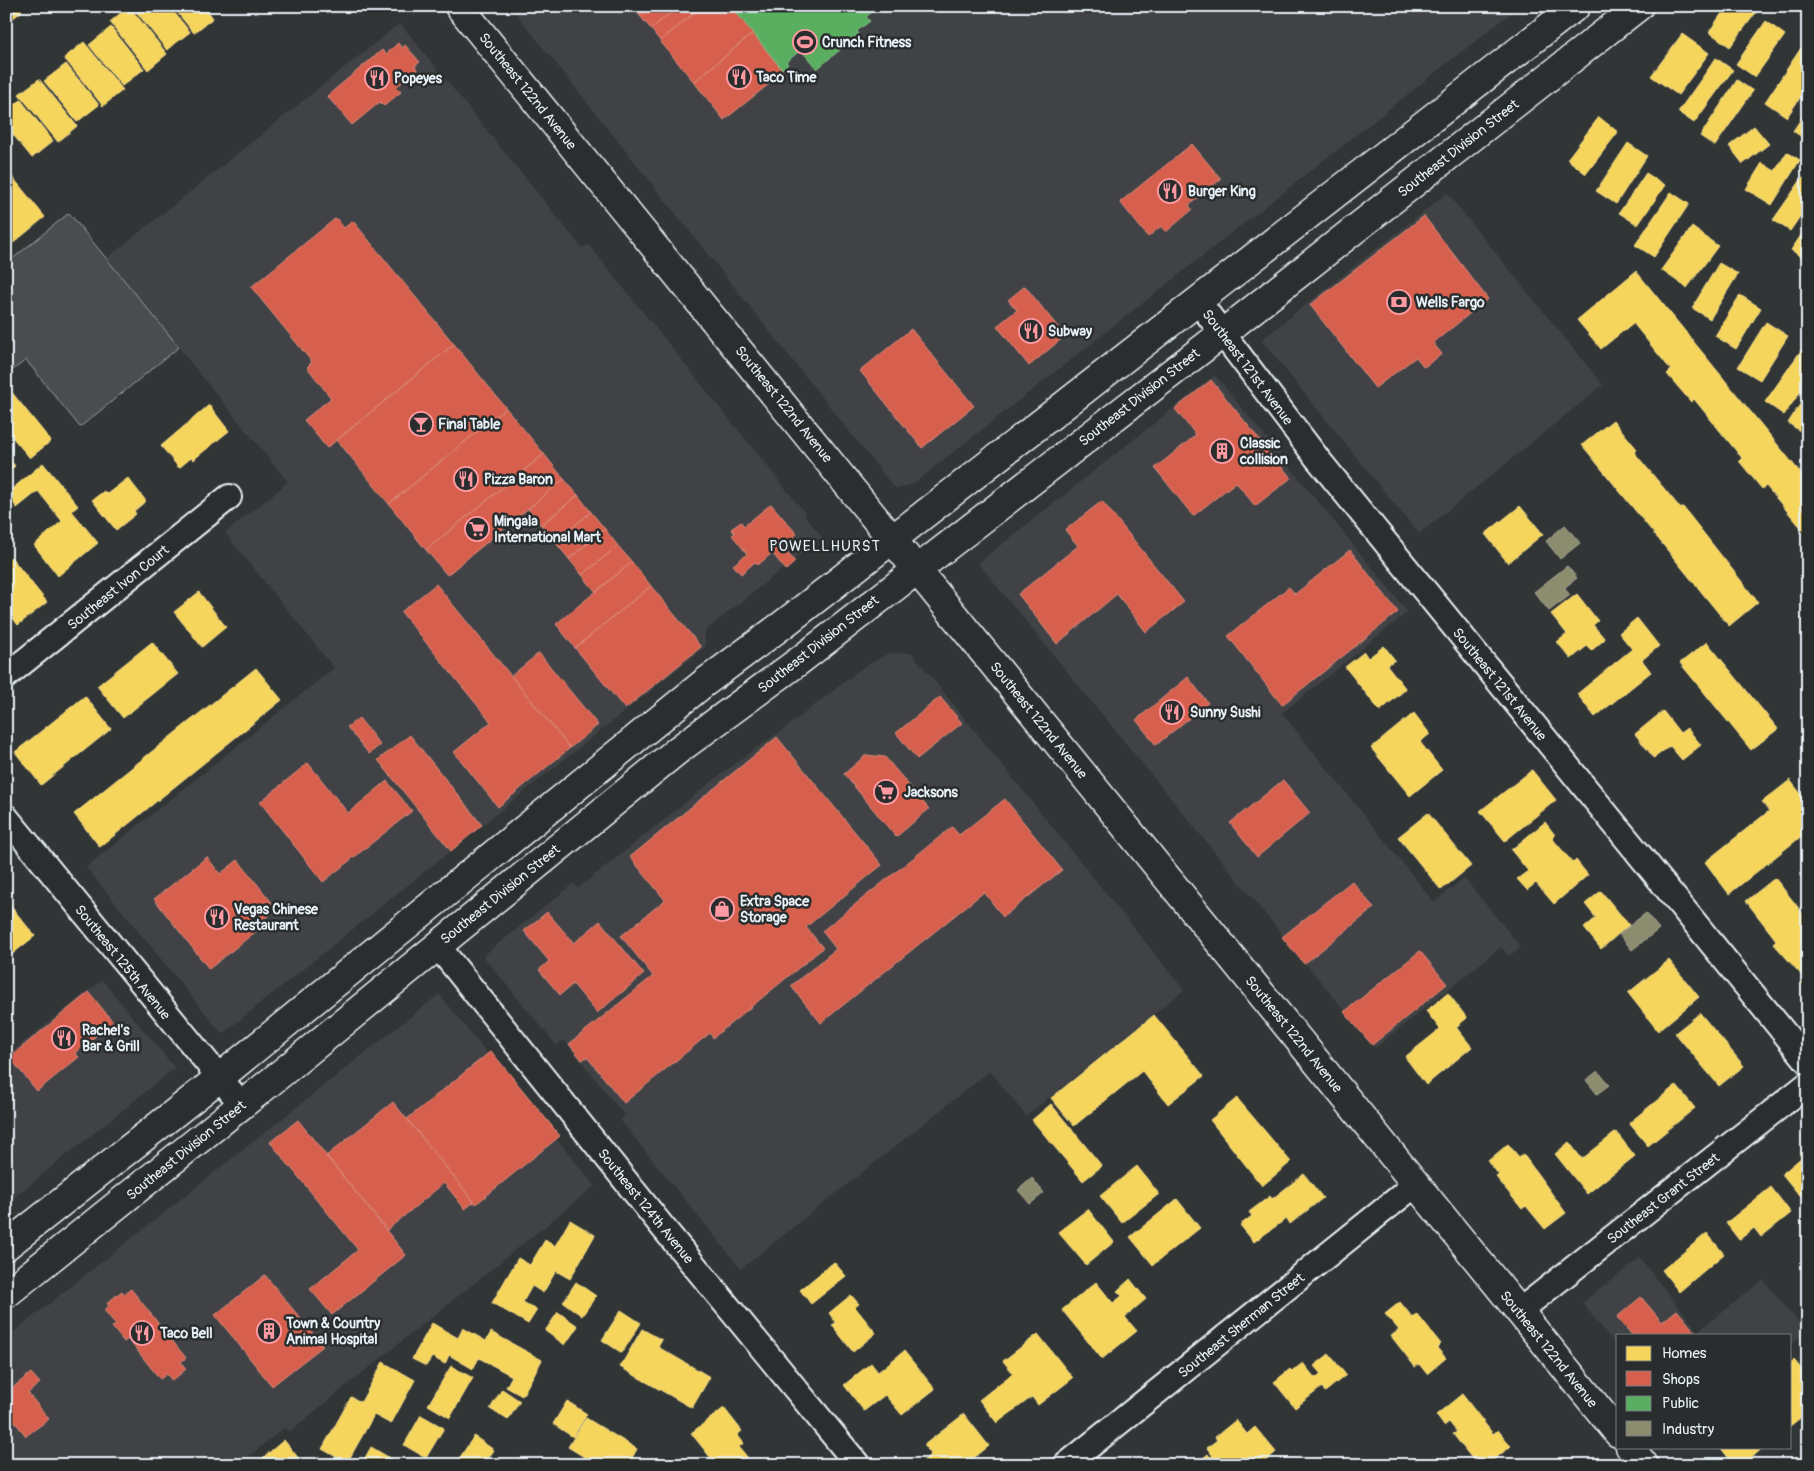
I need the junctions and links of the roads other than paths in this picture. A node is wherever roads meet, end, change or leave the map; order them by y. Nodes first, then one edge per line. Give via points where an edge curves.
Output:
1 (460, 6) edge
2 (1576, 6) edge
3 (1639, 6) edge
4 (1198, 301) junction
5 (1223, 333) junction
6 (229, 497) dead end
7 (893, 538) junction
8 (916, 568) junction
9 (6, 676) edge
10 (6, 817) edge
11 (449, 890) junction
12 (437, 945) junction
13 (1808, 1062) edge
14 (219, 1078) junction
15 (1808, 1084) edge
16 (242, 1105) junction
17 (1416, 1184) junction
18 (6, 1246) edge
19 (6, 1294) edge
20 (1518, 1312) junction
21 (1616, 1431) edge
22 (1631, 1448) edge
23 (858, 1465) edge
24 (1066, 1465) edge
25 (1644, 1465) edge

1 - 7 main road, Southeast 122nd Avenue
2 - 4 main road
3 - 5 main road, Southeast Division Street
4 - 5 street, Southeast 121st Avenue
4 - 7 main road
5 - 8 main road, Southeast Division Street
5 - 13 street, Southeast 121st Avenue via 1317,458
6 - 9 street, Southeast Ivon Court
7 - 8 main road, Southeast 122nd Avenue
7 - 11 main road via 704,683
8 - 12 main road, Southeast Division Street via 799,661 678,750
8 - 17 main road, Southeast 122nd Avenue
10 - 14 street, Southeast 125th Avenue
11 - 12 main road via 438,912
11 - 14 main road
12 - 16 main road, Southeast Division Street
12 - 23 street, Southeast 124th Avenue
14 - 16 street, Southeast 125th Avenue
14 - 18 main road
15 - 20 street, Southeast Grant Street
16 - 19 main road, Southeast Division Street
17 - 20 main road, Southeast 122nd Avenue
17 - 24 street, Southeast Sherman Street
20 - 21 main road, Southeast 122nd Avenue
22 - 25 main road

